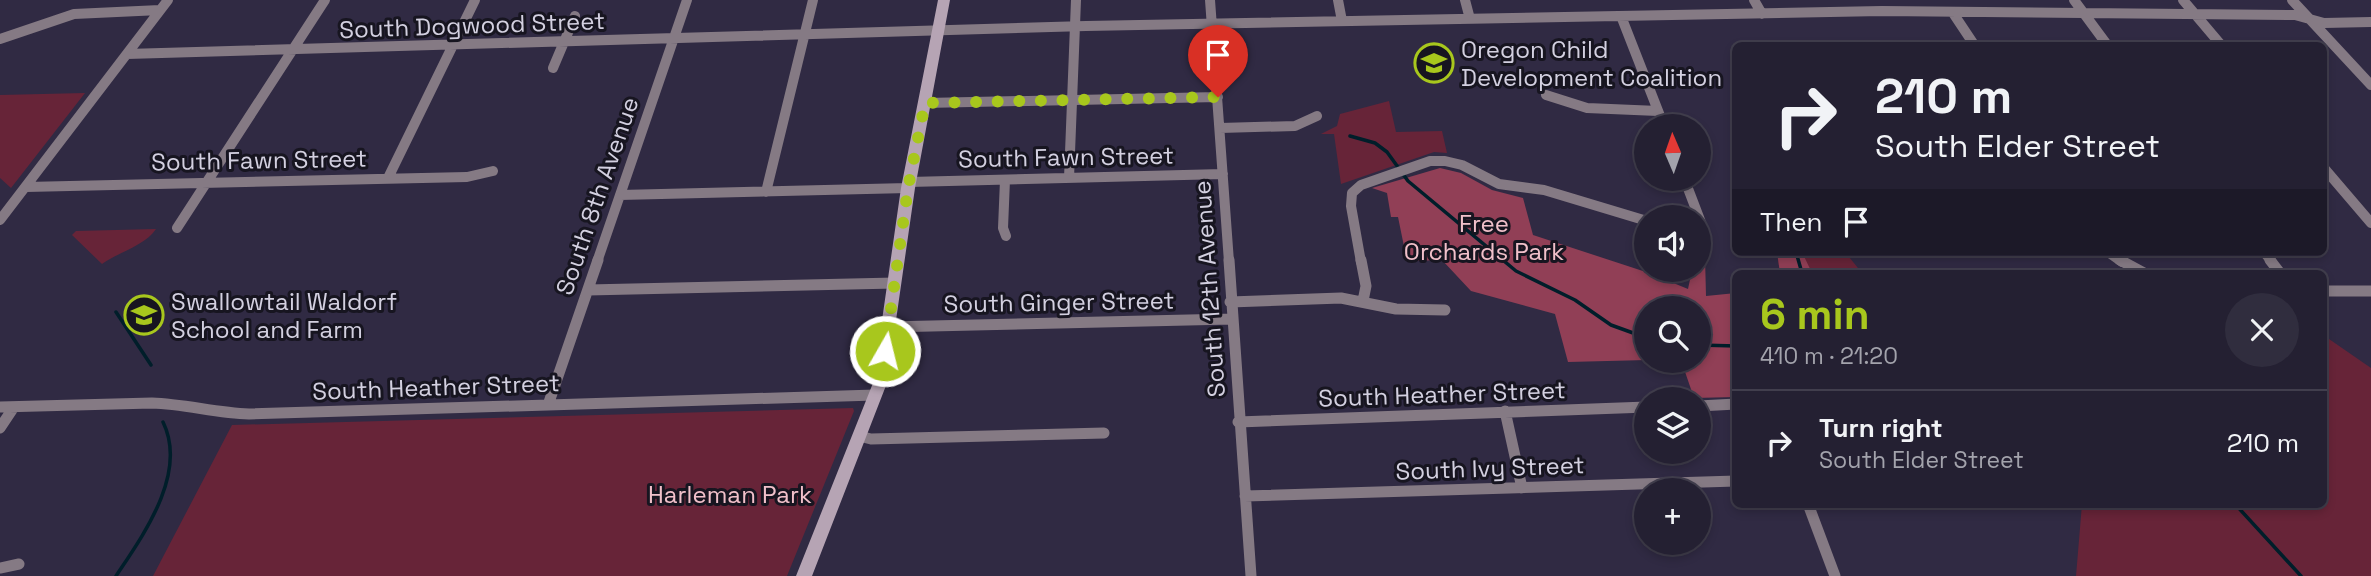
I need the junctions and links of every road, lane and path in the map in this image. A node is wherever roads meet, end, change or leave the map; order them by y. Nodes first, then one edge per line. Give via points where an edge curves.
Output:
1 (168, 0) edge
2 (325, 0) edge
3 (475, 0) edge
4 (687, 0) edge
5 (813, 0) edge
6 (944, 0) edge
7 (1076, 0) edge
8 (1210, 0) edge
9 (1338, 0) edge
10 (1465, 0) edge
11 (1754, 0) edge
12 (2074, 0) edge
13 (2183, 0) edge
14 (2292, 0) edge
15 (160, 10) junction
16 (2082, 11) junction
17 (1953, 13) junction
18 (1762, 14) junction
19 (575, 16) dead end
20 (1621, 16) junction
21 (2196, 16) junction
22 (2309, 18) junction
23 (1470, 19) junction
24 (1342, 21) junction
25 (2371, 22) edge
26 (1212, 23) junction
27 (1075, 27) junction
28 (939, 31) junction
29 (804, 34) junction
30 (674, 36) junction
31 (0, 39) edge
32 (564, 41) junction
33 (1972, 42) edge
34 (2105, 42) edge
35 (2219, 42) edge
36 (451, 47) junction
37 (290, 50) junction
38 (127, 54) junction
39 (553, 68) dead end
40 (2371, 85) edge
41 (1546, 95) dead end
42 (1218, 97) junction
43 (1072, 101) junction
44 (925, 103) junction
45 (1658, 111) junction
46 (1659, 114) edge
47 (1317, 116) dead end
48 (1220, 128) junction
49 (493, 171) dead end
50 (2327, 171) edge
51 (1223, 174) junction
52 (388, 178) junction
53 (1069, 178) junction
54 (1005, 180) junction
55 (207, 183) junction
56 (909, 185) junction
57 (26, 187) junction
58 (766, 192) junction
59 (620, 195) junction
60 (1634, 217) edge
61 (0, 220) edge
62 (2371, 223) edge
63 (177, 228) dead end
64 (1006, 236) dead end
65 (2113, 256) edge
66 (2267, 256) edge
67 (2137, 270) edge
68 (2278, 270) edge
69 (895, 283) junction
70 (587, 290) junction
71 (2371, 290) edge
72 (2327, 291) edge
73 (1363, 300) junction
74 (1230, 302) junction
75 (1445, 310) dead end
76 (1231, 319) junction
77 (888, 327) junction
78 (875, 396) junction
79 (1732, 404) edge
80 (548, 405) junction
81 (1711, 405) edge
82 (0, 407) edge
83 (15, 407) junction
84 (1634, 407) edge
85 (1505, 411) junction
86 (1238, 422) junction
87 (0, 428) edge
88 (1104, 433) dead end
89 (859, 436) junction
90 (1732, 481) edge
91 (1522, 488) junction
92 (1245, 496) junction
93 (1810, 508) edge
94 (19, 564) dead end
95 (0, 568) edge
96 (804, 576) edge
97 (1251, 576) edge
98 (1835, 576) edge

1 - 15 street
2 - 37 street
3 - 36 street
4 - 30 street, South 8th Avenue
5 - 29 street
6 - 28 main road
7 - 27 street
8 - 26 street, South 12th Avenue
9 - 24 street
10 - 23 street
11 - 18 street
12 - 16 street
13 - 21 street
14 - 22 street
15 - 31 street via 74,15
15 - 38 street
16 - 17 street, South Dogwood Street
16 - 21 street, South Dogwood Street
16 - 34 street
17 - 18 street, South Dogwood Street
17 - 33 street
18 - 20 street, South Dogwood Street
19 - 32 street
20 - 23 street, South Dogwood Street
20 - 45 street
21 - 22 street, South Dogwood Street
21 - 35 street
22 - 25 street, South Dogwood Street via 2324,23
22 - 40 street
23 - 24 street, South Dogwood Street
24 - 26 street, South Dogwood Street
26 - 27 street, South Dogwood Street
26 - 42 street, South 12th Avenue
27 - 28 street, South Dogwood Street
27 - 43 street
28 - 29 street, South Dogwood Street
28 - 44 main road
29 - 30 street, South Dogwood Street
29 - 58 street
30 - 32 street, South Dogwood Street
30 - 59 street, South 8th Avenue
32 - 36 street, South Dogwood Street
32 - 39 street
36 - 37 street, South Dogwood Street
36 - 52 street
37 - 38 street, South Dogwood Street
37 - 55 street
38 - 57 street
41 - 45 street via 1587,108
42 - 43 street
42 - 48 street, South 12th Avenue
43 - 44 street
43 - 53 street
44 - 56 main road
45 - 46 street
47 - 48 street via 1295,125
48 - 51 street, South 12th Avenue
49 - 52 street, South Fawn Street via 467,177
50 - 62 street
51 - 53 street, South Fawn Street
51 - 74 street, South 12th Avenue
52 - 55 street, South Fawn Street
53 - 54 street, South Fawn Street
54 - 56 street, South Fawn Street
54 - 64 street
55 - 57 street, South Fawn Street
55 - 63 street
56 - 58 street, South Fawn Street
56 - 69 main road
57 - 61 street
58 - 59 street, South Fawn Street
59 - 70 street, South 8th Avenue
60 - 73 street via 1544,190 1499,184 1455,163 1430,161 1361,185 1352,193 1366,286
65 - 67 street
66 - 68 street
69 - 70 street
69 - 77 main road
70 - 80 street, South 8th Avenue
71 - 72 street
73 - 74 street
73 - 75 street via 1396,309
74 - 76 street, South 12th Avenue
76 - 77 street, South Ginger Street
76 - 86 street, South 12th Avenue
77 - 78 main road
78 - 80 street, South Heather Street
78 - 89 main road
79 - 81 street
80 - 83 street, South Heather Street via 249,414 152,403
82 - 83 street, South Heather Street
83 - 87 street
84 - 85 street, South Heather Street
85 - 86 street, South Heather Street
85 - 91 street
86 - 92 street, South 12th Avenue
88 - 89 street
89 - 96 main road
90 - 91 street, South Ivy Street
91 - 92 street, South Ivy Street
92 - 97 street, South 12th Avenue
93 - 98 street
94 - 95 street

